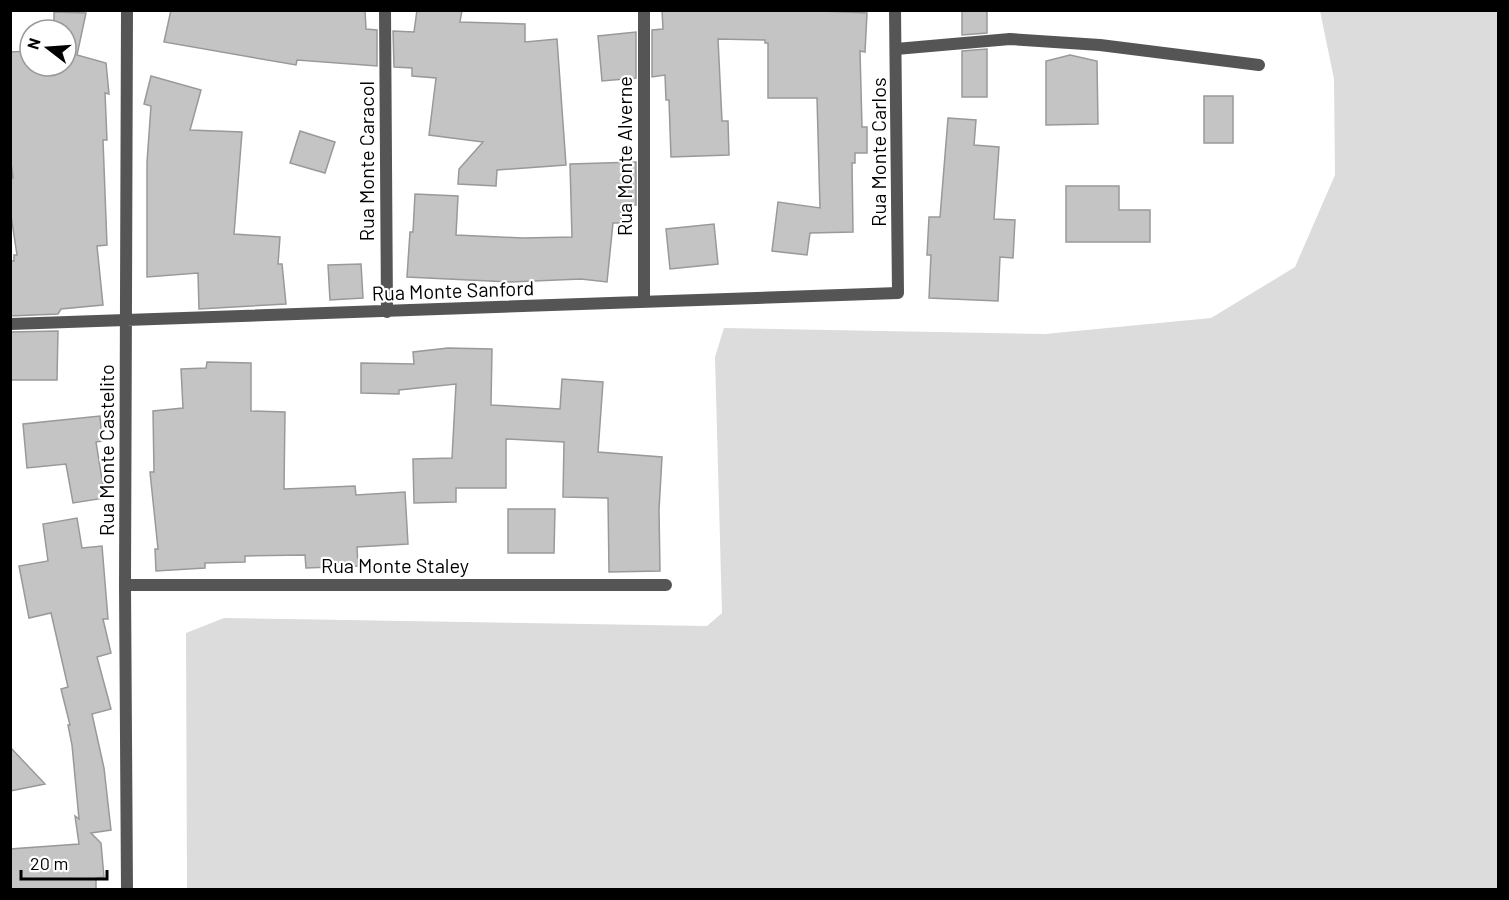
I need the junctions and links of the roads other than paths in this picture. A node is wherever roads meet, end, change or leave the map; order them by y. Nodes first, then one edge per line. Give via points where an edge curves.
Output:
1 (127, 10) edge
2 (385, 10) edge
3 (644, 10) edge
4 (895, 10) edge
5 (896, 49) junction
6 (1259, 65) dead end
7 (898, 294) joint
8 (644, 302) junction
9 (387, 312) junction
10 (126, 322) junction
11 (10, 324) edge
12 (125, 585) junction
13 (666, 585) dead end
14 (127, 890) edge

1 - 10 street, Rua Monte Castelito
2 - 9 street, Rua Monte Caracol
3 - 8 street, Rua Monte Alverne
4 - 5 street, Rua Monte Carlos
5 - 6 street via 1010,39 1100,45
5 - 7 street, Rua Monte Carlos
7 - 8 street, Rua Monte Sanford
8 - 9 street, Rua Monte Sanford
9 - 10 street, Rua Monte Sanford
10 - 11 street, Rua Monte Sanford
10 - 12 street, Rua Monte Castelito
12 - 13 street, Rua Monte Staley
12 - 14 street, Rua Monte Castelito

